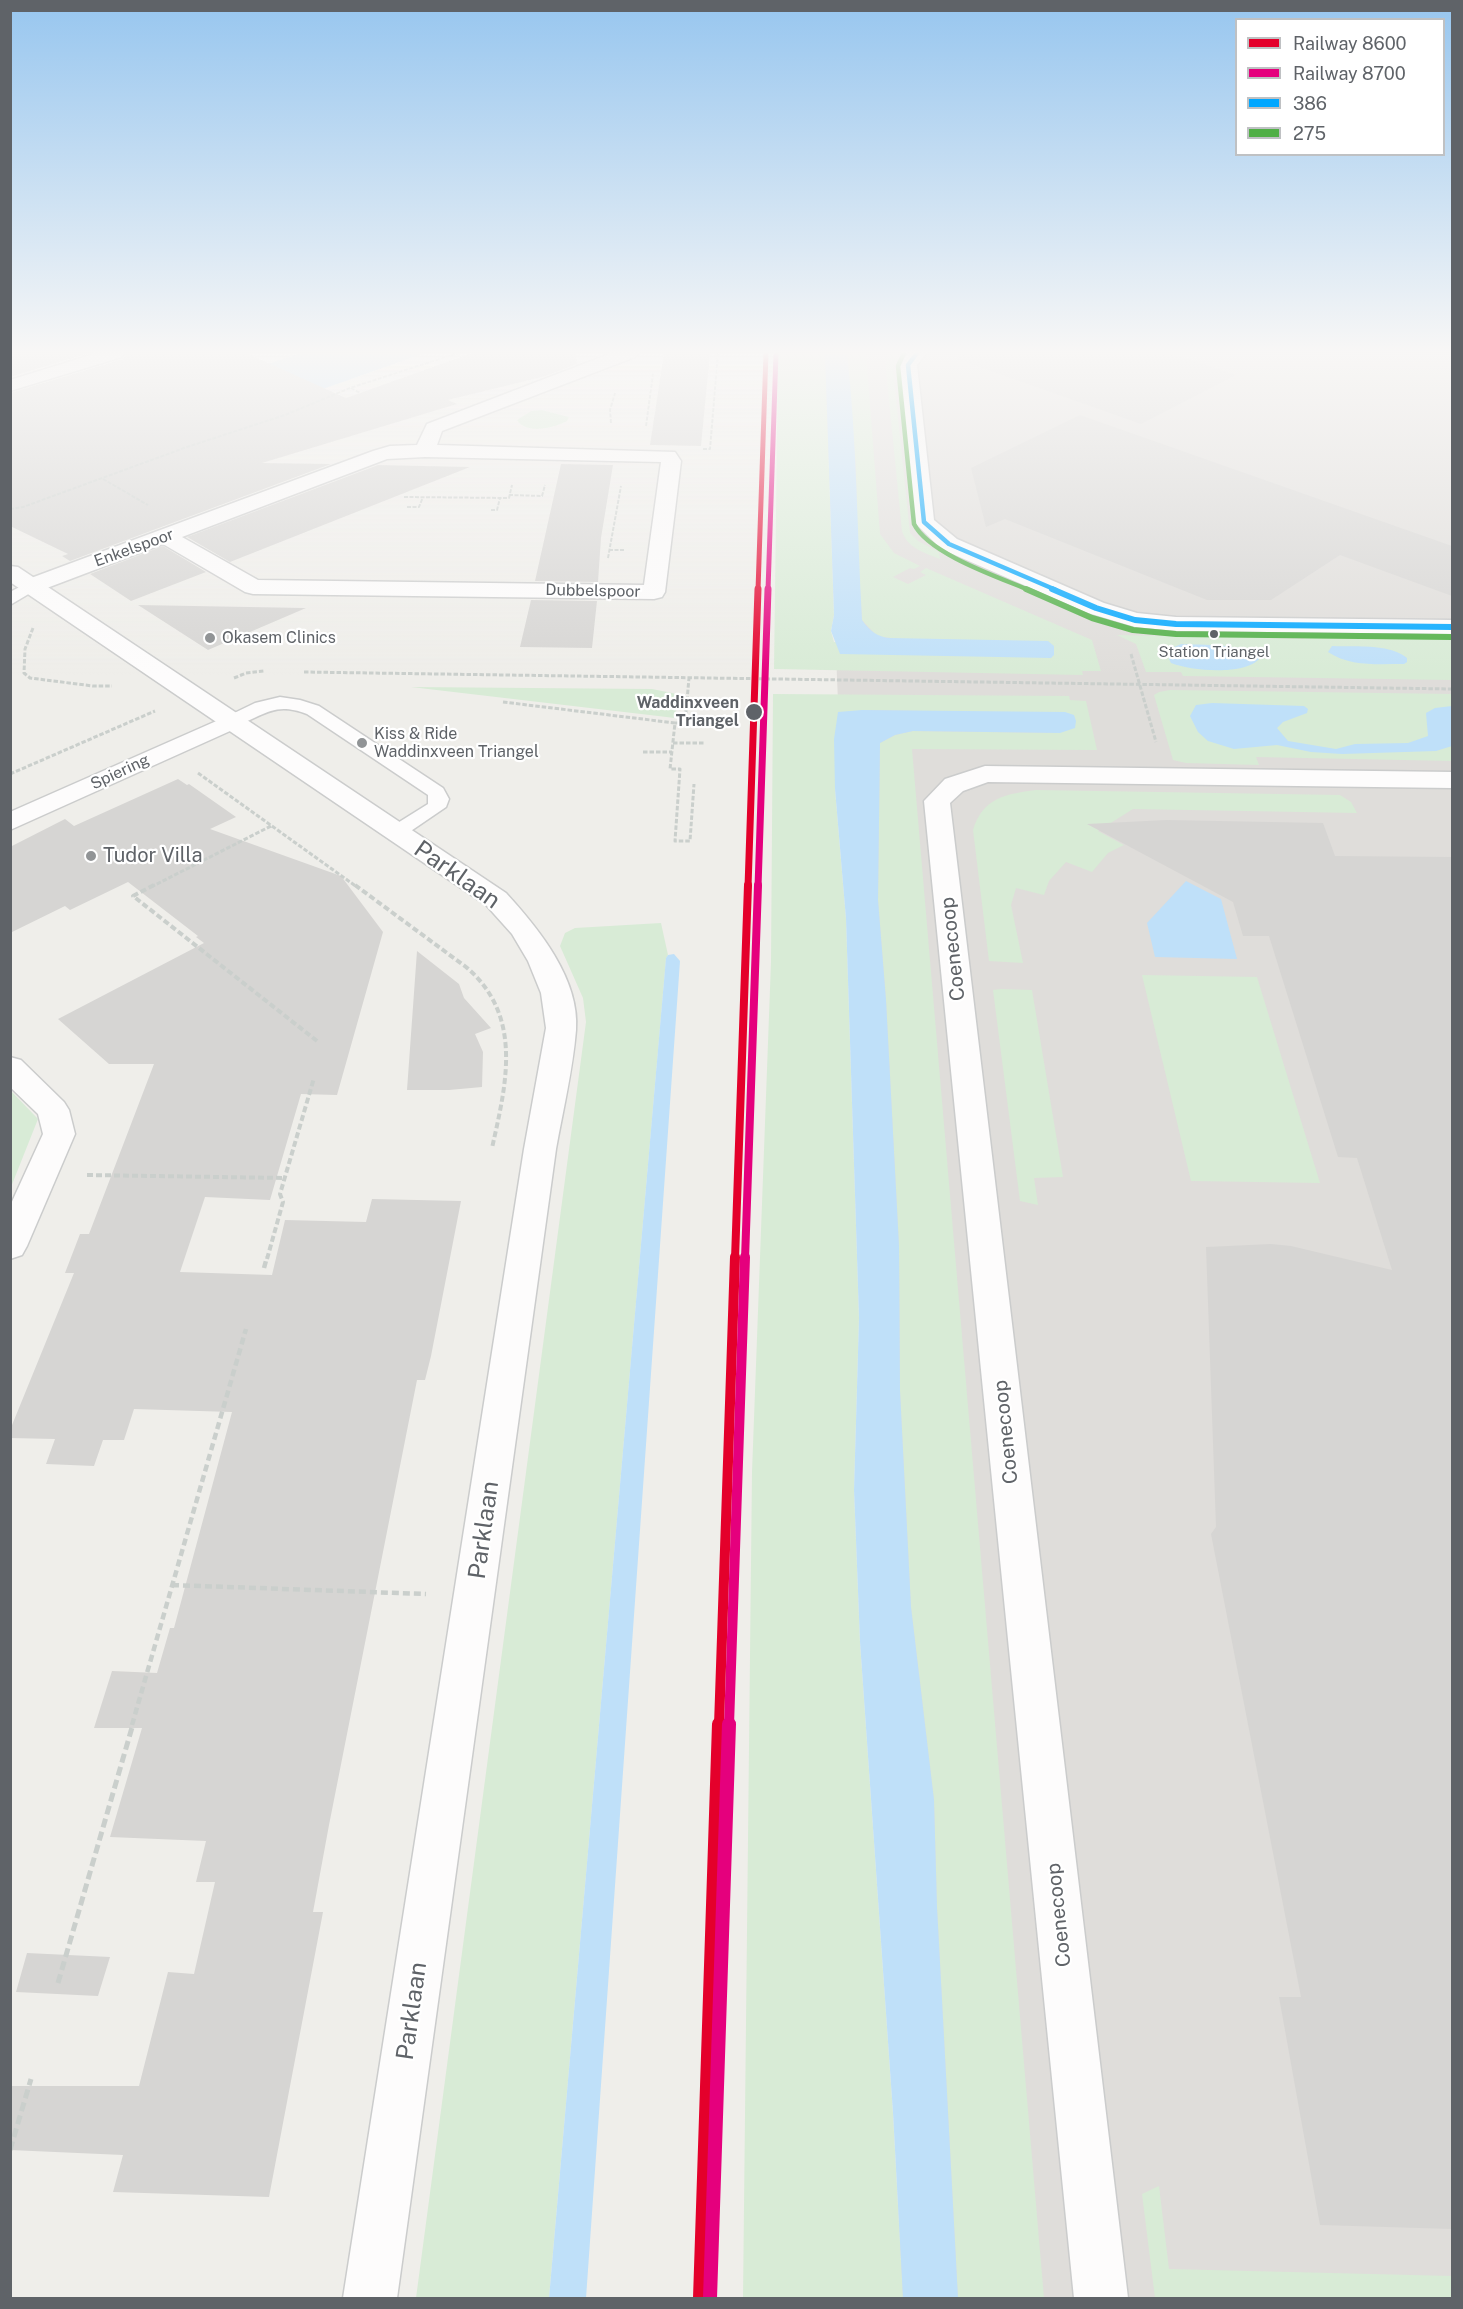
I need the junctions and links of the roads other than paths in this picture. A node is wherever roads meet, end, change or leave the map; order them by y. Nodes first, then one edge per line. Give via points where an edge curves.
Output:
1 (365, 461) edge
2 (671, 461) edge
3 (918, 461) edge
4 (165, 536) junction
5 (17, 586) edge
6 (1452, 627) edge
7 (230, 722) junction
8 (1452, 780) edge
9 (10, 822) edge
10 (395, 833) junction
11 (10, 1068) edge
12 (10, 1246) edge
13 (370, 2298) edge
14 (1101, 2298) edge

1 - 4 street, Enkelspoor
2 - 4 street, Dubbelspoor via 654,592 253,587
3 - 6 street via 924,522 949,544 1096,608 1135,620 1176,624
4 - 5 street, Enkelspoor
5 - 7 street, Parklaan
7 - 9 street, Spiering
7 - 10 street, Parklaan
7 - 10 lane, Parklaan via 277,701 295,702 436,792 436,807
8 - 14 street, Coenecoop via 985,774 954,785 937,801
10 - 13 street, Parklaan via 496,899 523,929 543,961 556,993 561,1028
11 - 12 street via 53,1110 59,1134

